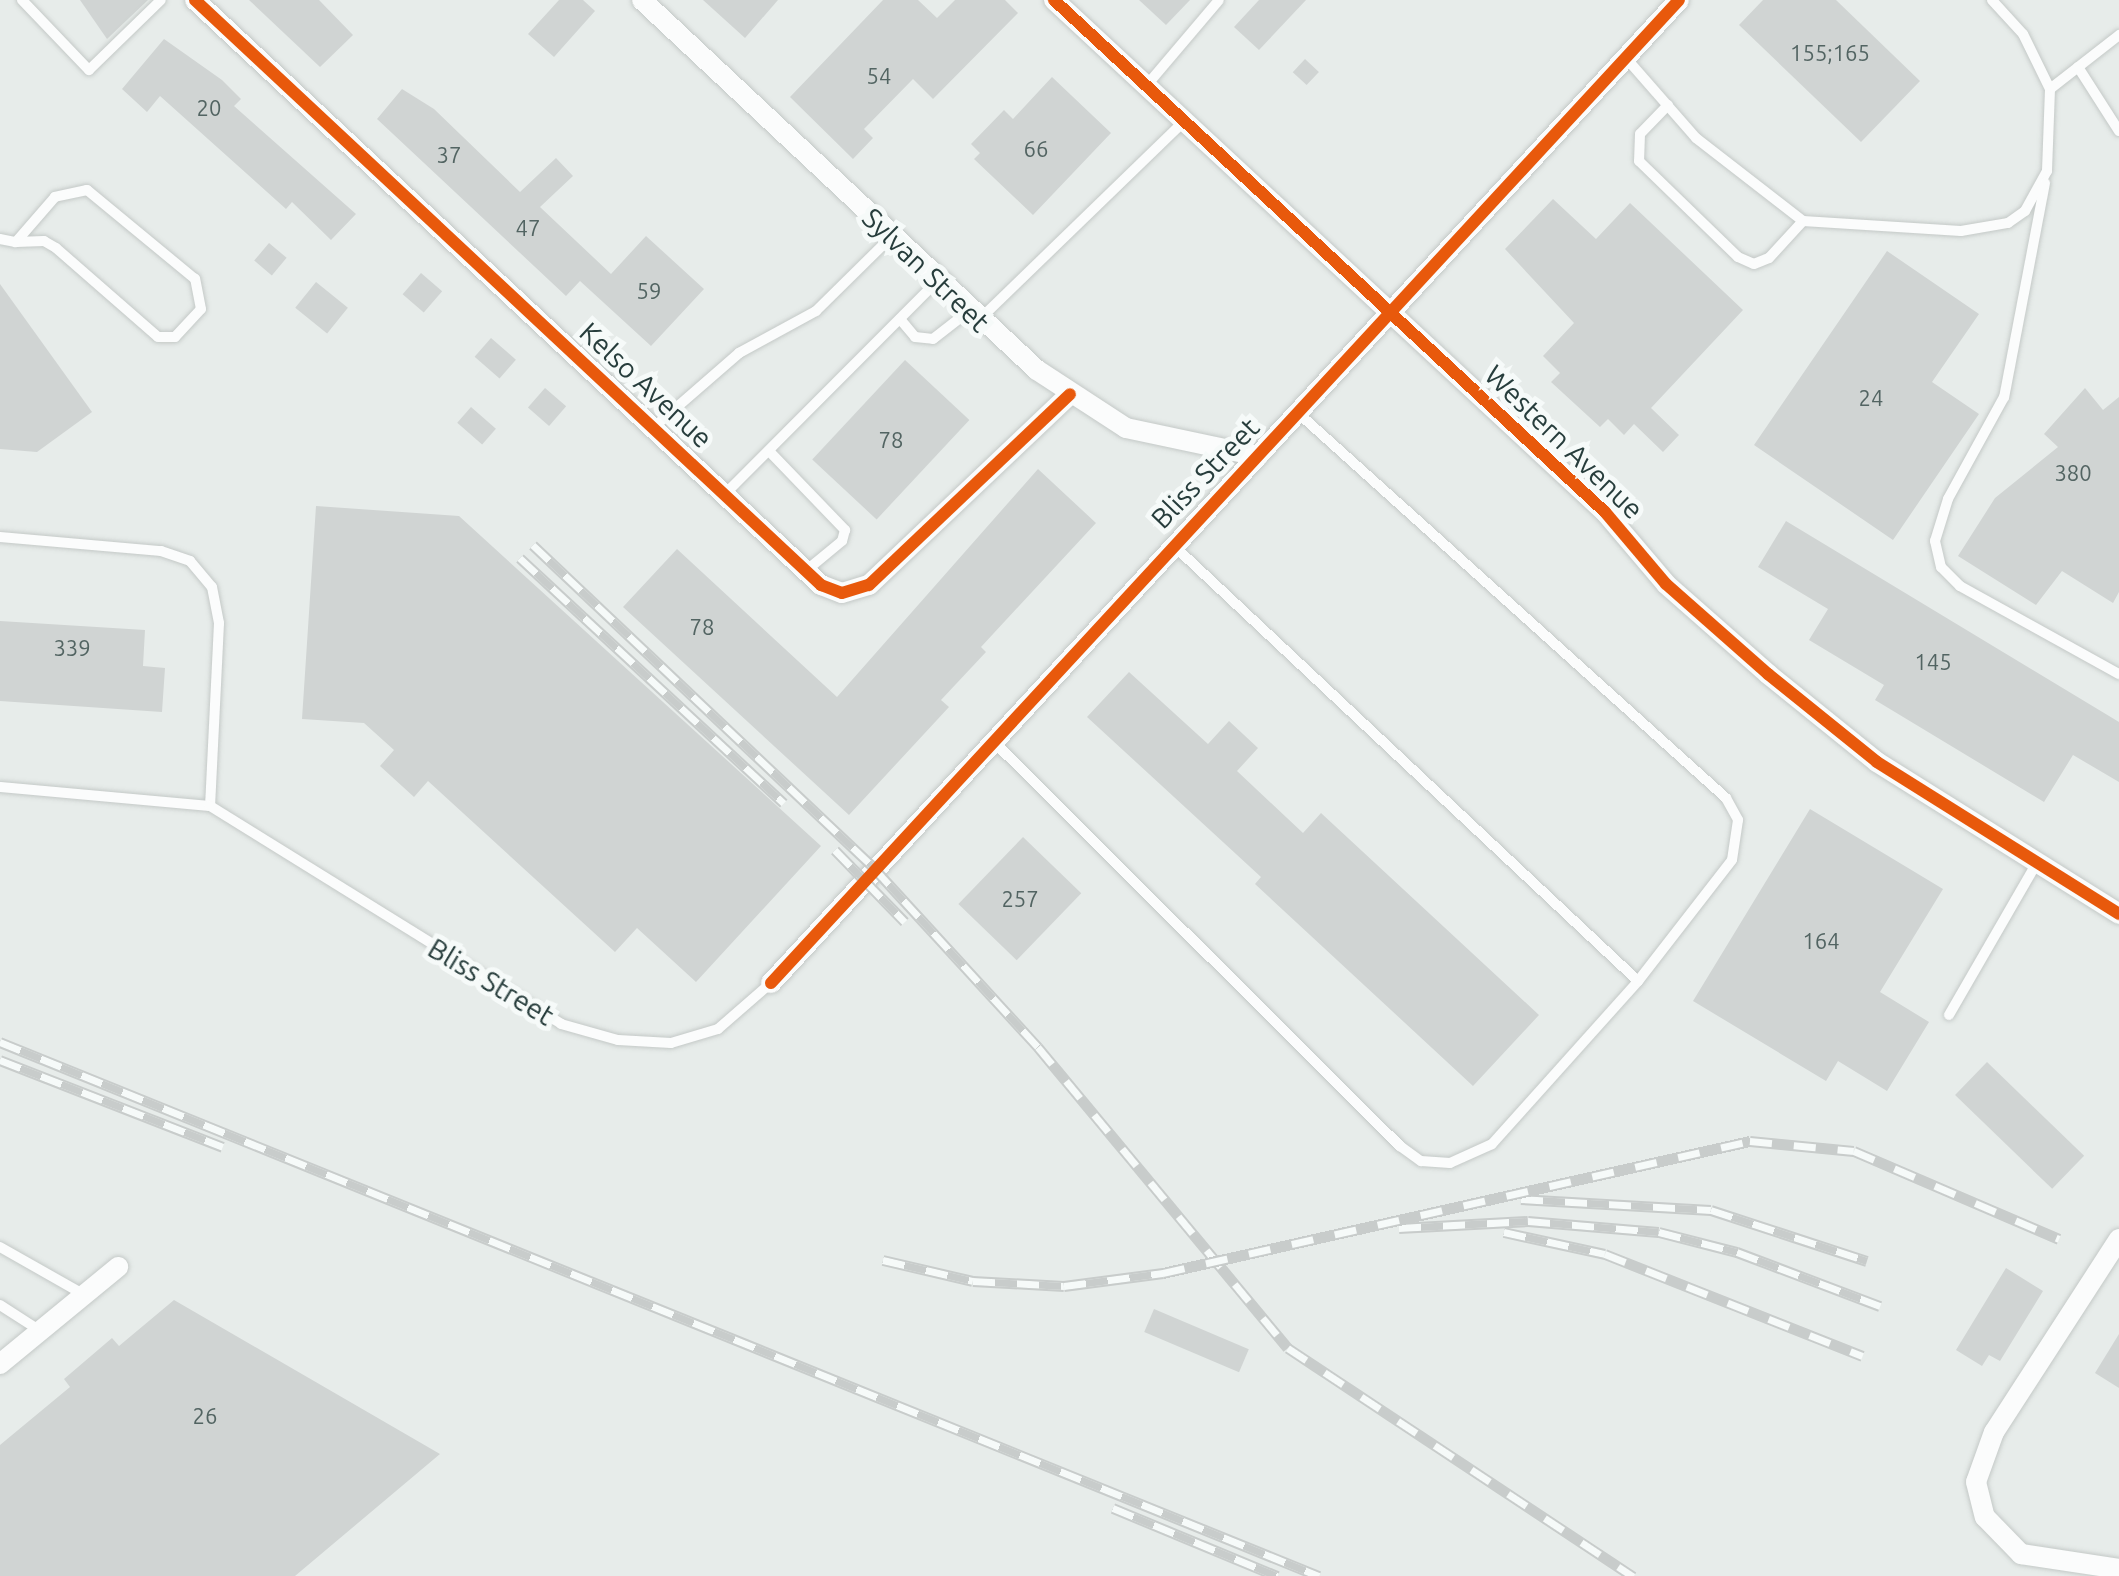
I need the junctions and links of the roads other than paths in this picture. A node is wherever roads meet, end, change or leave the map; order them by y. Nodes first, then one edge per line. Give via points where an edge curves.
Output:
1 (22, 0) edge
2 (161, 0) edge
3 (195, 0) edge
4 (642, 0) edge
5 (1054, 0) edge
6 (1218, 0) edge
7 (1679, 0) edge
8 (1992, 0) edge
9 (2119, 35) edge
10 (1625, 57) junction
11 (2078, 67) junction
12 (1147, 85) junction
13 (2050, 89) junction
14 (1668, 105) junction
15 (1185, 120) junction
16 (2119, 131) edge
17 (2047, 171) junction
18 (1802, 221) junction
19 (891, 237) junction
20 (0, 239) edge
21 (16, 242) junction
22 (937, 281) junction
23 (1389, 310) junction
24 (974, 316) junction
25 (900, 319) junction
26 (1070, 394) junction
27 (1297, 412) junction
28 (654, 426) junction
29 (769, 451) junction
30 (1258, 456) junction
31 (726, 493) junction
32 (0, 537) edge
33 (1171, 543) junction
34 (807, 570) junction
35 (2119, 674) edge
36 (991, 740) junction
37 (0, 787) edge
38 (210, 806) junction
39 (2038, 861) junction
40 (2119, 914) edge
41 (1638, 981) junction
42 (770, 983) joint
43 (1949, 1015) dead end
44 (2119, 1239) edge
45 (0, 1247) edge
46 (118, 1267) dead end
47 (84, 1295) junction
48 (0, 1305) edge
49 (40, 1331) junction
50 (1, 1362) edge
51 (2119, 1569) edge

1 - 2 lane via 89,70
3 - 28 street, Kelso Avenue
4 - 19 street, Sylvan Street
5 - 12 street, Western Avenue
6 - 12 lane
7 - 10 street, Bliss Street
8 - 13 lane via 2030,48
9 - 11 lane
10 - 14 lane
10 - 23 street, Bliss Street
11 - 13 lane
11 - 16 lane
12 - 15 street, Western Avenue
13 - 17 lane
14 - 18 lane via 1710,150
14 - 18 lane via 1640,134 1639,161 1738,257 1754,264 1769,258
15 - 23 street, Western Avenue
15 - 24 lane
17 - 18 lane via 2025,211 2008,223 1961,231
17 - 35 lane via 2004,397 1948,499 1935,541 1941,567 1960,586
19 - 22 street, Sylvan Street
19 - 28 lane via 816,311 738,353
20 - 21 lane
21 - 21 lane via 56,248 158,337 175,337 202,309 195,279 87,190 56,196
22 - 24 street, Sylvan Street
22 - 25 lane
23 - 27 street, Bliss Street
23 - 39 street, Western Avenue via 1604,512 1666,584 1768,674 1877,762
24 - 25 lane via 933,339 915,337
24 - 26 street, Sylvan Street
25 - 29 lane
26 - 30 street, Sylvan Street via 1144,435
26 - 34 street, Kelso Avenue via 869,584 842,593 821,586
27 - 30 street, Bliss Street
27 - 41 lane via 1726,798 1738,820 1732,860
28 - 31 street, Kelso Avenue
29 - 31 lane
29 - 34 lane via 845,530
30 - 33 street, Bliss Street
31 - 34 street, Kelso Avenue
32 - 38 lane via 161,551 190,561 212,587 219,622
33 - 36 street, Bliss Street
33 - 41 lane
36 - 41 lane via 1421,1160 1450,1164 1492,1144
36 - 42 street, Bliss Street
37 - 38 lane, Bliss Street
38 - 42 lane, Bliss Street via 561,1024 618,1040 671,1043 718,1029
39 - 40 street, Western Avenue
39 - 43 lane
44 - 51 street via 1980,1461 1976,1492 1984,1517 2010,1547 2036,1560
45 - 47 lane
46 - 47 street
47 - 49 street
48 - 49 lane
49 - 50 street

